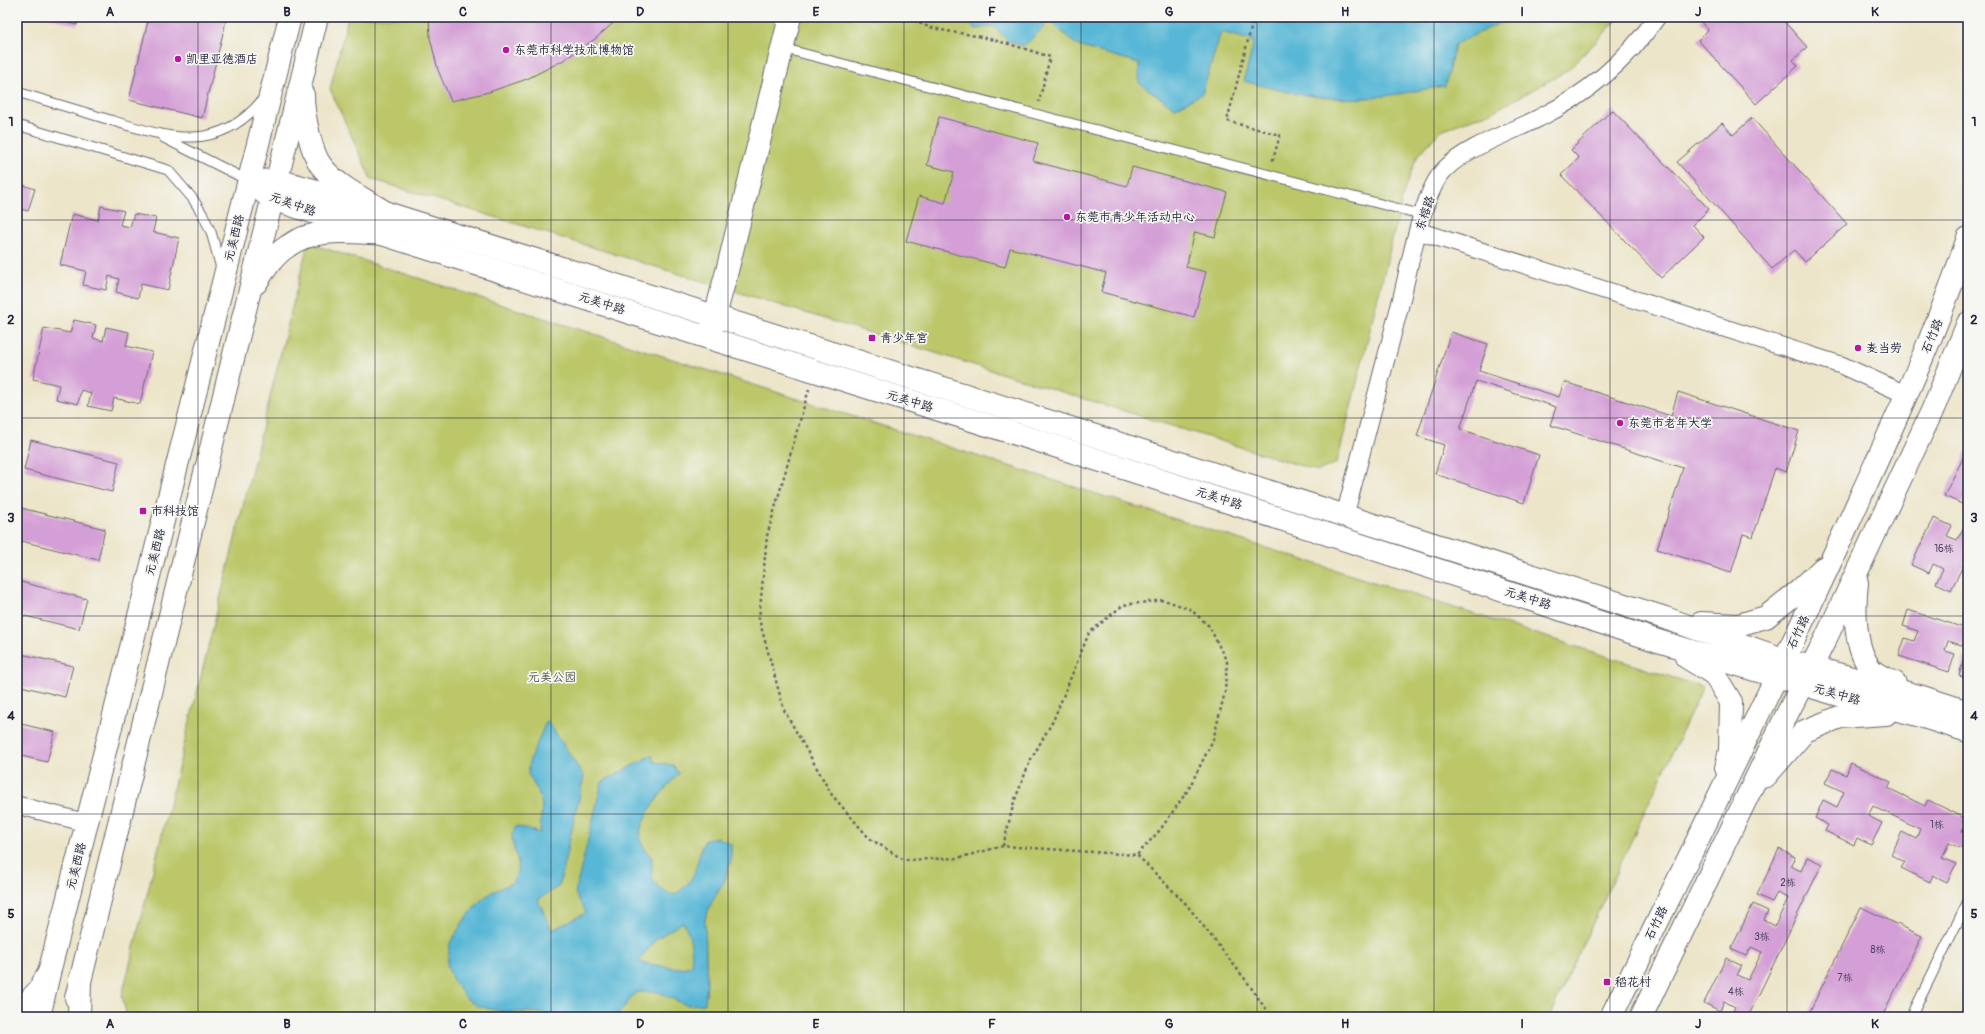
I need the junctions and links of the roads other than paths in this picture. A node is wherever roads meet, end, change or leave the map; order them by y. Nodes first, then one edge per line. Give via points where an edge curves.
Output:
1 (290, 17) edge
2 (317, 17) edge
3 (790, 17) edge
4 (1657, 17) edge
5 (782, 48) junction
6 (304, 72) junction
7 (274, 81) junction
8 (17, 92) edge
9 (17, 125) edge
10 (156, 133) junction
11 (249, 181) junction
12 (275, 189) junction
13 (1423, 215) junction
14 (387, 224) junction
15 (1418, 231) junction
16 (1968, 238) edge
17 (222, 287) junction
18 (249, 292) junction
19 (714, 317) junction
20 (1968, 323) edge
21 (709, 338) junction
22 (1907, 395) junction
23 (1345, 515) junction
24 (1831, 561) junction
25 (1859, 568) junction
26 (1665, 618) junction
27 (1658, 640) junction
28 (1782, 668) junction
29 (1807, 675) junction
30 (1917, 705) junction
31 (1968, 712) edge
32 (1968, 731) edge
33 (1720, 794) junction
34 (1745, 802) junction
35 (17, 805) edge
36 (87, 823) junction
37 (1968, 900) edge
38 (49, 973) junction
39 (80, 980) junction
40 (17, 1014) edge
41 (39, 1017) edge
42 (71, 1017) edge
43 (79, 1017) edge
44 (1611, 1017) edge
45 (1641, 1017) edge
46 (1911, 1017) edge

1 - 7 main road, 元美西路
2 - 6 main road
3 - 5 main road
4 - 13 street, 东榕路 via 1626,55 1592,86 1540,118 1466,154 1445,170 1432,191
5 - 13 lane
5 - 19 main road
6 - 12 main road
6 - 14 main road via 303,110 311,142 322,168
7 - 10 lane via 256,107 232,126 195,137 171,137
7 - 11 main road, 元美西路
8 - 10 lane
9 - 17 lane via 168,170 193,199 211,232 221,268
10 - 11 lane
11 - 12 main road, 元美中路
11 - 17 main road, 元美西路
12 - 14 main road, 元美中路
12 - 18 main road
13 - 15 street, 东榕路
14 - 18 main road via 311,236 288,245 270,262
14 - 19 main road, 元美中路
14 - 21 main road, 元美中路
15 - 22 street via 1841,365
15 - 23 street, 东榕路
16 - 22 main road, 石竹路 via 1941,315
17 - 36 main road, 元美西路
18 - 39 main road
19 - 21 main road
19 - 23 main road, 元美中路
20 - 25 main road via 1933,409
21 - 27 main road, 元美中路 via 1096,459
22 - 24 main road, 石竹路
23 - 26 main road, 元美中路
24 - 26 main road via 1766,617 1738,625
24 - 28 main road, 石竹路
25 - 29 main road
25 - 30 main road via 1854,606 1862,656 1872,670
26 - 28 main road, 元美中路
27 - 28 main road, 元美中路
27 - 33 main road via 1714,674 1730,702 1730,750
28 - 29 main road, 元美中路
28 - 33 main road, 石竹路
29 - 30 main road, 元美中路
29 - 34 main road
30 - 31 main road, 元美中路
30 - 32 main road, 元美中路
30 - 34 main road via 1873,714 1840,717 1805,731
33 - 44 main road, 石竹路
34 - 45 main road
35 - 36 street
36 - 38 main road, 元美西路
37 - 46 lane
38 - 40 main road via 38,991
38 - 41 main road, 元美西路
39 - 42 main road
39 - 43 main road

